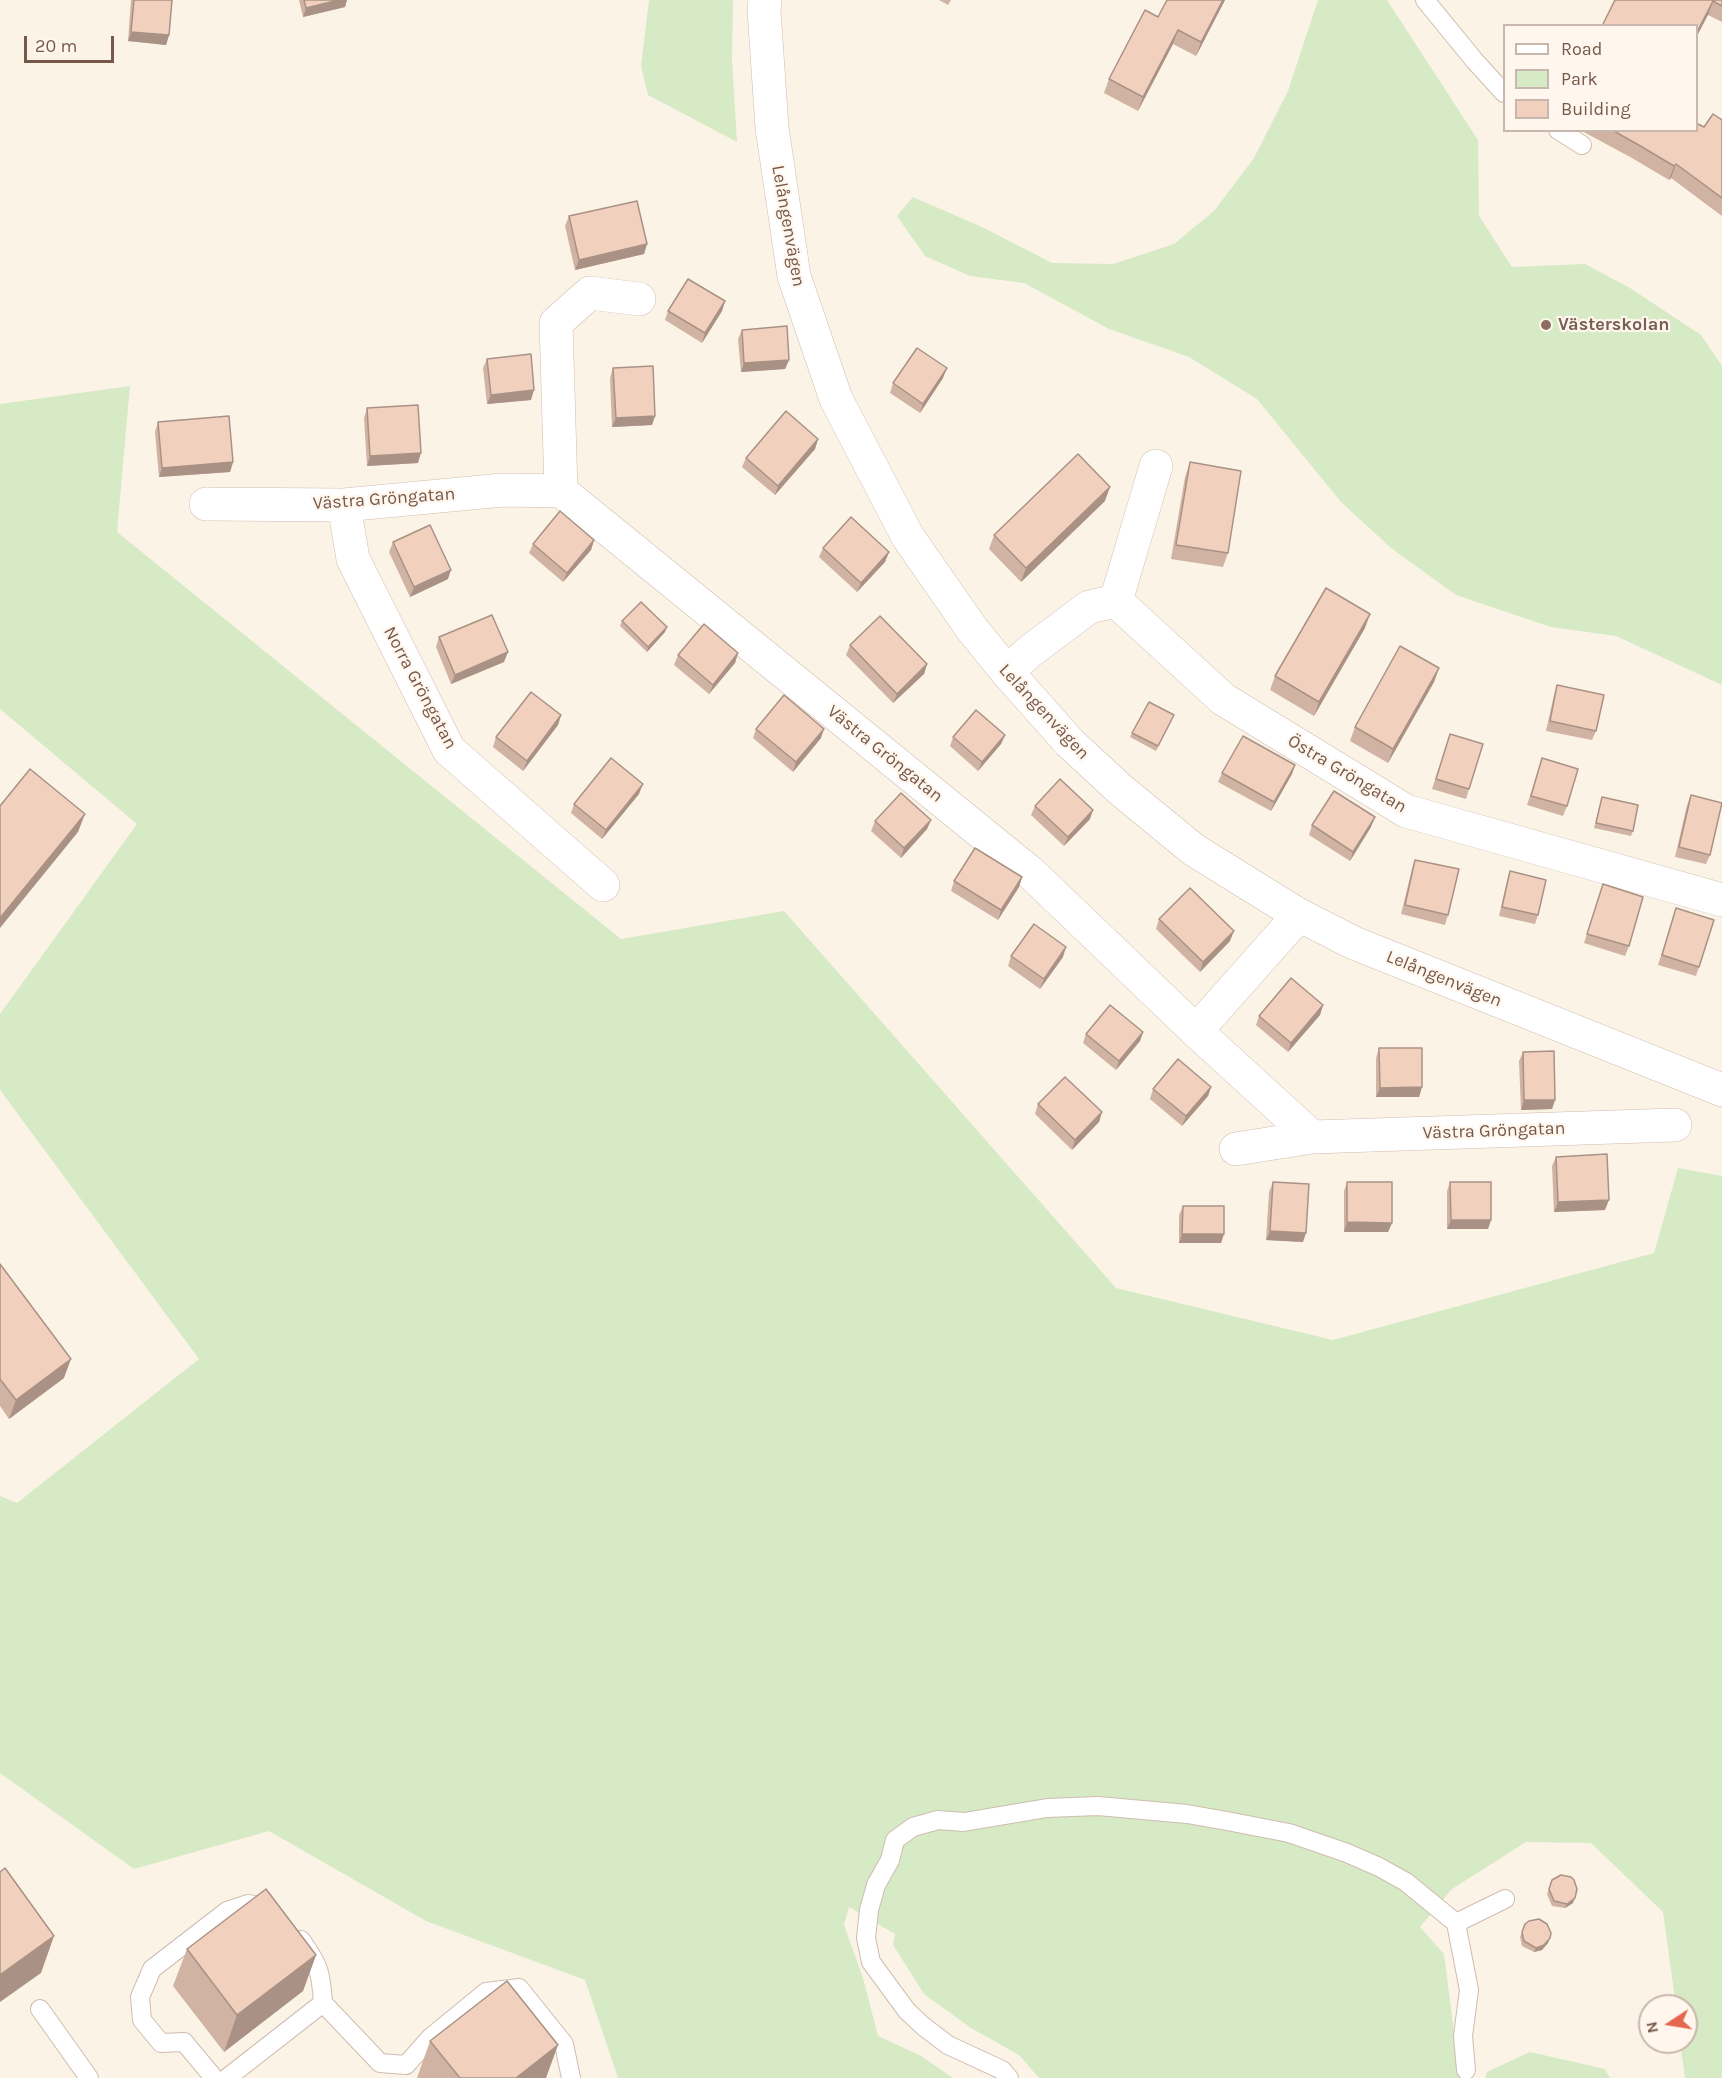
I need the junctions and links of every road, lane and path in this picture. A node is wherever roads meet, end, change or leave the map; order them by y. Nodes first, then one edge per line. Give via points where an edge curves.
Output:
1 (765, 0) edge
2 (1425, 0) edge
3 (1503, 92) edge
4 (1561, 132) edge
5 (1582, 145) dead end
6 (639, 299) dead end
7 (1156, 466) dead end
8 (561, 491) junction
9 (206, 504) dead end
10 (344, 505) junction
11 (1116, 601) junction
12 (1006, 672) junction
13 (603, 885) dead end
14 (1722, 900) edge
15 (1299, 915) junction
16 (1196, 1031) junction
17 (1722, 1090) edge
18 (1675, 1125) dead end
19 (1312, 1137) junction
20 (1236, 1149) dead end
21 (1505, 1899) dead end
22 (279, 1915) edge
23 (1456, 1923) junction
24 (292, 1930) edge
25 (322, 2003) junction
26 (40, 2009) dead end
27 (1466, 2070) dead end
28 (408, 2072) edge
29 (90, 2078) edge
30 (214, 2078) edge
31 (227, 2078) edge
32 (571, 2078) edge
33 (1009, 2078) edge

1 - 12 street, Lelångenvägen via 772,128 794,276 836,399 908,537
2 - 3 lane
4 - 5 lane
6 - 8 street via 590,293 556,323
7 - 11 street
8 - 10 street, Västra Gröngatan via 503,490
8 - 16 street, Västra Gröngatan via 1031,873
9 - 10 street, Västra Gröngatan
10 - 13 street, Norra Gröngatan via 353,559 449,750
11 - 12 street via 1089,607
11 - 14 street, Östra Gröngatan via 1223,699 1406,811
12 - 15 street, Lelångenvägen via 1070,742 1122,791 1194,850
15 - 16 street
15 - 17 street, Lelångenvägen via 1354,943
16 - 19 street, Västra Gröngatan
18 - 19 street, Västra Gröngatan
19 - 20 street, Västra Gröngatan
21 - 23 lane
22 - 30 lane via 272,1908 248,1904 227,1911 152,1969 140,1996 142,2020 161,2043 184,2042
23 - 27 lane via 1469,1990 1463,2036
23 - 33 lane via 1406,1882 1347,1853 1289,1833 1217,1819 1098,1806 1047,1808 964,1822 938,1820 913,1827 895,1840 890,1860 876,1886 866,1938 872,1962 907,2011 923,2026 948,2045 1002,2070
24 - 25 lane via 316,1961
25 - 28 lane via 380,2063
25 - 31 lane
26 - 29 lane
28 - 32 lane via 430,2038 486,1992 519,1988 564,2044

